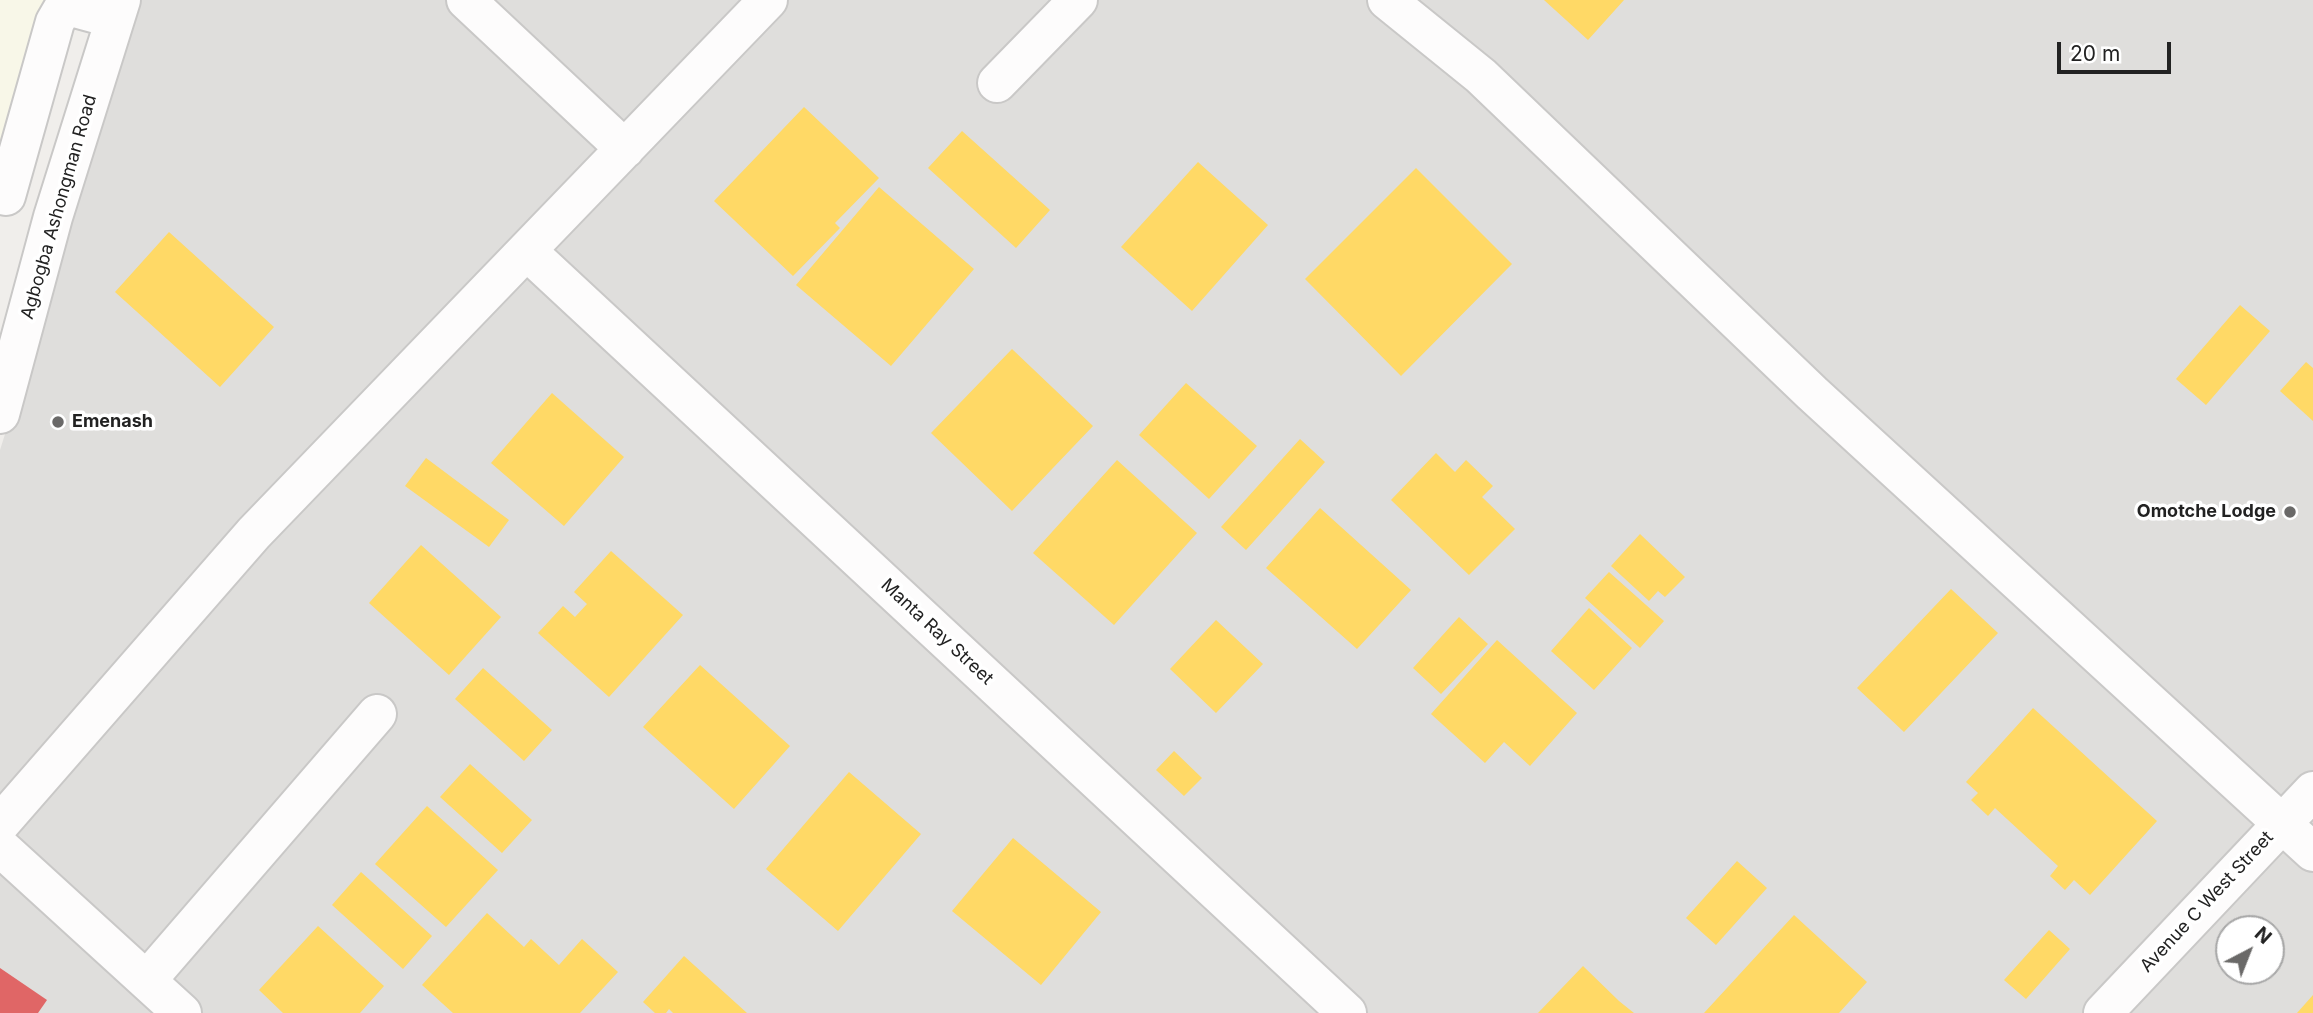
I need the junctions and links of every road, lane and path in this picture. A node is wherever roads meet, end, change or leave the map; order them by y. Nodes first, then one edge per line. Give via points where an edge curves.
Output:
1 (466, 0) edge
2 (768, 0) edge
3 (1078, 0) edge
4 (1387, 0) edge
5 (118, 10) edge
6 (997, 83) dead end
7 (625, 149) junction
8 (3, 195) edge
9 (53, 217) junction
10 (527, 251) junction
11 (0, 414) edge
12 (377, 714) dead end
13 (2313, 791) edge
14 (2282, 823) junction
15 (0, 824) edge
16 (0, 847) edge
17 (2313, 852) edge
18 (147, 980) junction
19 (183, 1013) edge
20 (1347, 1013) edge
21 (2103, 1013) edge

1 - 7 street
2 - 7 street
3 - 6 street
4 - 14 street via 1481,76 1812,393
5 - 8 street via 62,10
5 - 9 street, Agbogba Ashongman Road
7 - 10 street
8 - 9 street
9 - 11 street, Agbogba Ashongman Road
10 - 15 street via 254,533
10 - 20 street, Manta Ray Street
12 - 18 street
13 - 14 street, Avenue C West Street
14 - 17 street
14 - 21 street, Avenue C West Street
16 - 18 street
18 - 19 street

